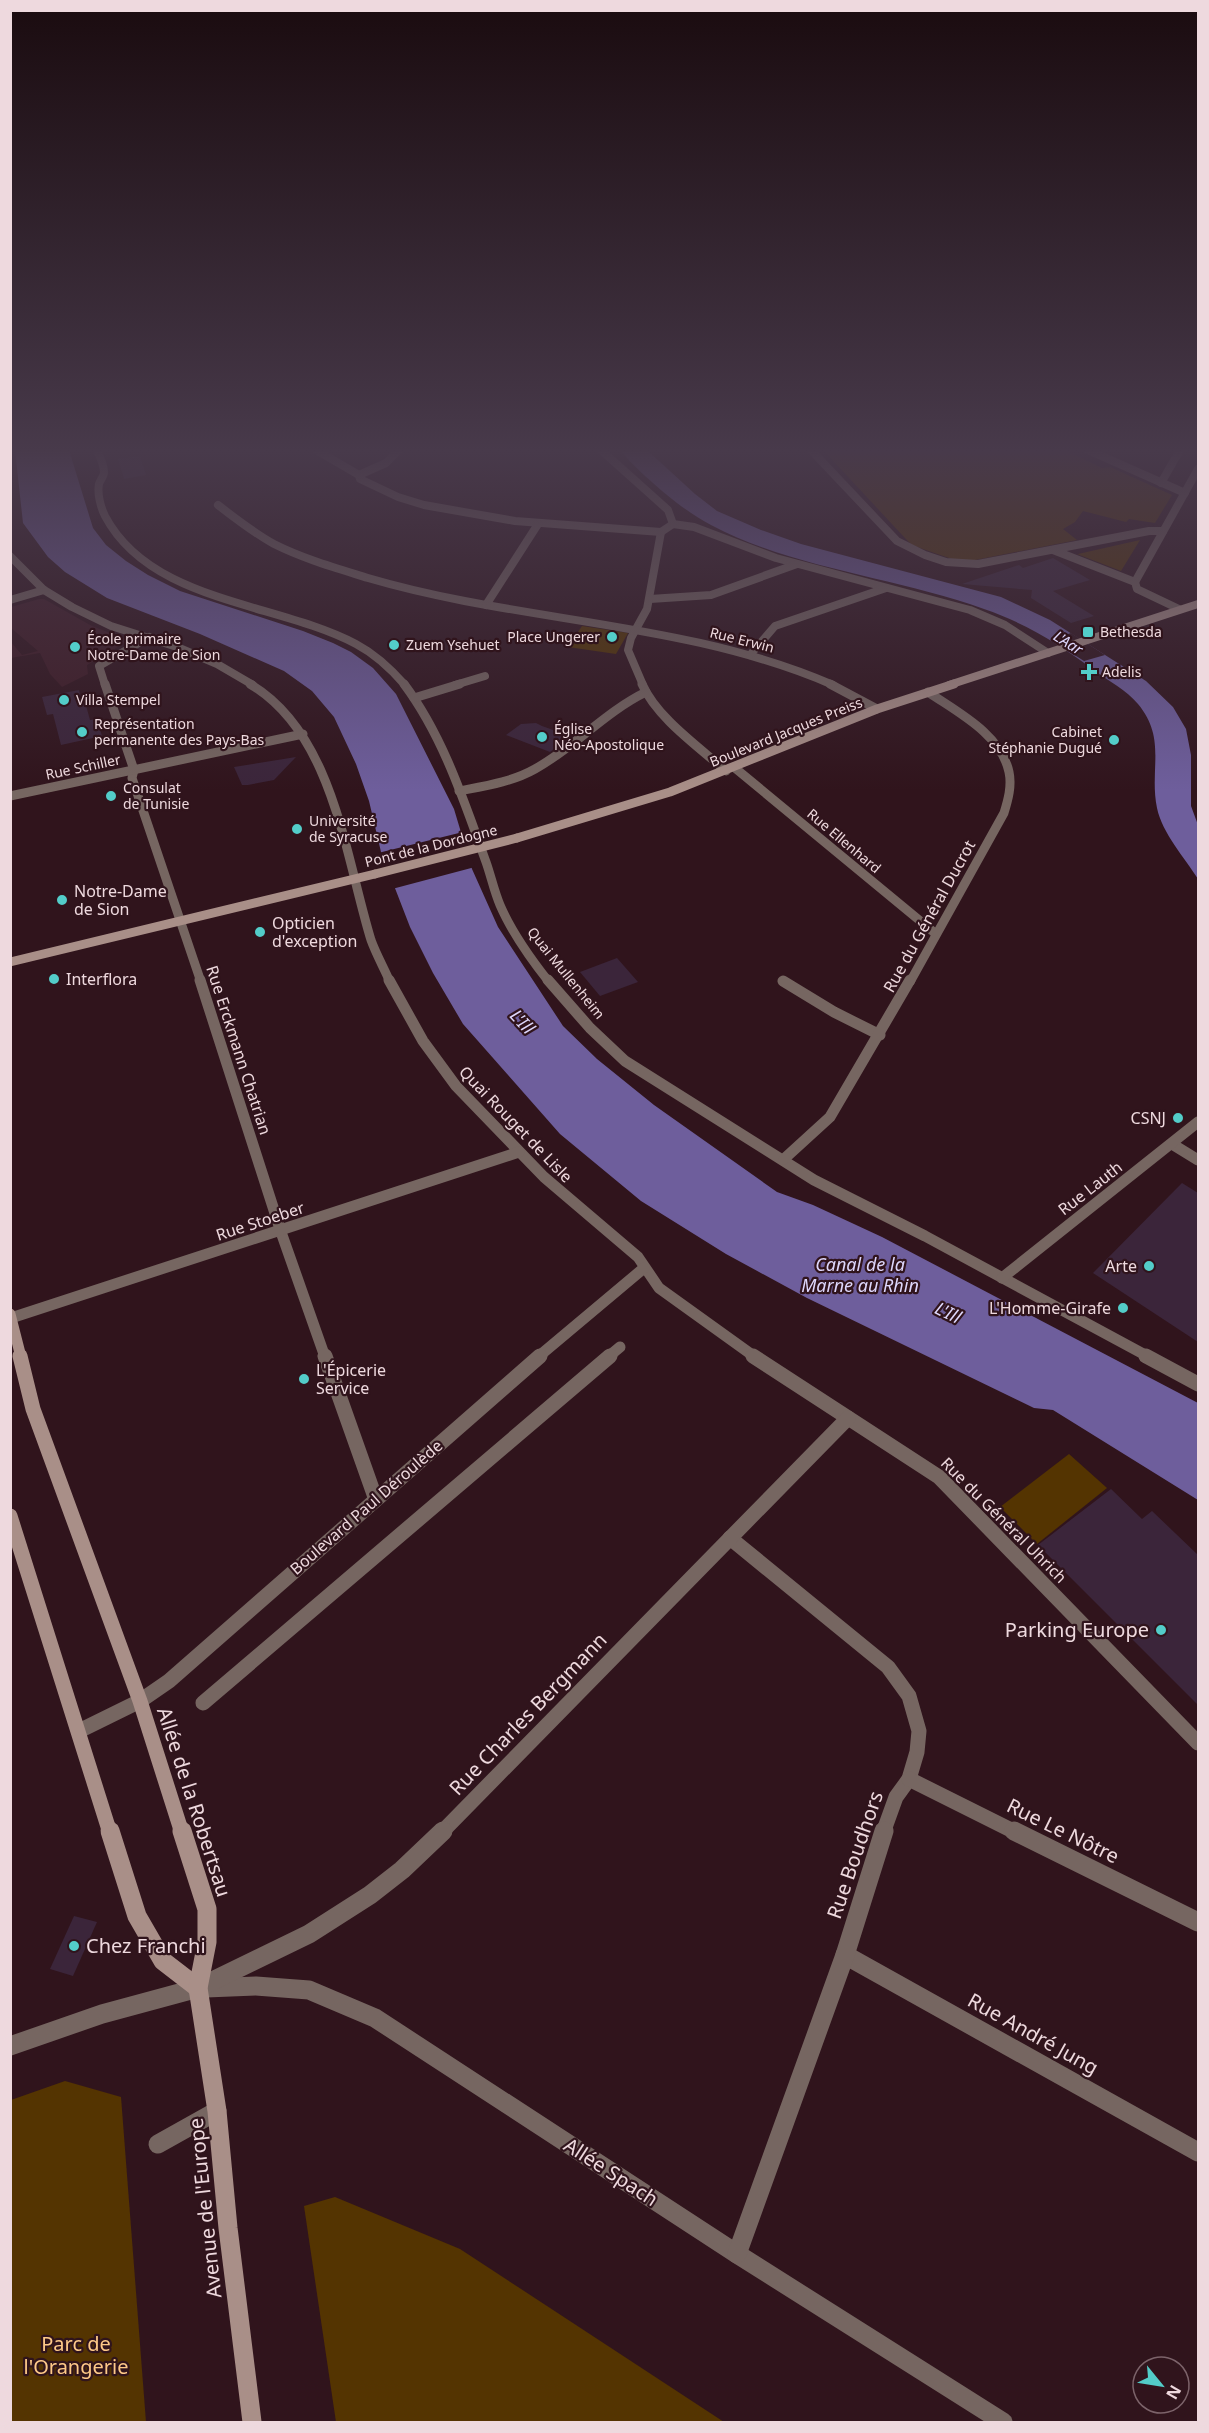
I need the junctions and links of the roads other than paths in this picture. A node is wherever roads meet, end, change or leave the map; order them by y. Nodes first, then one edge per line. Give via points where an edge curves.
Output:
1 (18, 564) edge
2 (149, 564) edge
3 (324, 564) edge
4 (513, 564) edge
5 (656, 564) edge
6 (797, 564) joint
7 (958, 564) edge
8 (979, 564) edge
9 (1088, 564) edge
10 (1145, 564) edge
11 (1135, 582) junction
12 (887, 588) junction
13 (44, 590) junction
14 (650, 598) junction
15 (10, 600) edge
16 (486, 605) junction
17 (1197, 606) edge
18 (1179, 609) junction
19 (636, 630) junction
20 (149, 637) junction
21 (1048, 653) junction
22 (750, 655) junction
23 (486, 676) dead end
24 (646, 692) junction
25 (928, 692) junction
26 (414, 698) junction
27 (877, 710) junction
28 (303, 734) junction
29 (730, 769) junction
30 (134, 770) junction
31 (459, 791) junction
32 (10, 796) edge
33 (517, 838) joint
34 (352, 880) junction
35 (180, 922) junction
36 (936, 934) junction
37 (10, 962) edge
38 (783, 981) dead end
39 (880, 1035) junction
40 (1198, 1122) edge
41 (1172, 1144) junction
42 (519, 1152) junction
43 (784, 1159) junction
44 (1198, 1160) edge
45 (281, 1232) junction
46 (644, 1268) junction
47 (1002, 1278) junction
48 (11, 1316) edge
49 (620, 1347) dead end
50 (16, 1366) edge
51 (1198, 1384) edge
52 (848, 1418) junction
53 (375, 1497) junction
54 (10, 1516) edge
55 (730, 1538) junction
56 (140, 1701) junction
57 (203, 1703) dead end
58 (79, 1731) junction
59 (1198, 1743) edge
60 (909, 1779) junction
61 (1198, 1922) edge
62 (845, 1955) junction
63 (198, 1988) junction
64 (10, 2046) edge
65 (217, 2111) junction
66 (158, 2144) dead end
67 (1198, 2152) edge
68 (736, 2254) junction
69 (252, 2422) edge
70 (1003, 2422) edge

1 - 13 street, Quai Rouget de Lisle
2 - 26 street, Quai Mullenheim via 184,583 351,640 389,666
3 - 16 street, Rue Erwin via 401,588
4 - 16 street
5 - 14 street, Rue Ellenhard
6 - 12 street
6 - 14 street via 711,595
7 - 8 street
9 - 11 street
10 - 11 street
11 - 18 street via 1137,589
12 - 21 street via 982,614
12 - 22 street via 775,626
13 - 15 street
13 - 20 street, Quai Rouget de Lisle via 111,626
14 - 19 street, Rue Ellenhard
16 - 19 street, Rue Erwin
17 - 18 main road, Boulevard Jacques Preiss
18 - 21 main road, Boulevard Jacques Preiss
19 - 22 street, Rue Erwin
19 - 24 street, Rue Ellenhard via 628,650
20 - 28 street, Quai Rouget de Lisle via 199,655 243,678 272,699
20 - 30 street, Rue Erckmann Chatrian via 99,666
21 - 25 main road, Boulevard Jacques Preiss
22 - 27 street, Rue Erwin via 821,679
23 - 26 street
24 - 29 street, Rue Ellenhard via 673,724
24 - 31 street via 618,706 533,771
25 - 27 main road, Boulevard Jacques Preiss
25 - 36 street, Rue du Général Ducrot via 991,739 1006,761 1012,783 1004,813
26 - 31 street, Quai Mullenheim
27 - 29 main road, Boulevard Jacques Preiss
28 - 30 street, Rue Schiller
28 - 34 street, Quai Rouget de Lisle via 327,786
29 - 33 main road, Boulevard Jacques Preiss via 650,799
29 - 36 street, Rue Ellenhard
30 - 32 street, Rue Schiller
30 - 35 street, Rue Erckmann Chatrian via 132,778
31 - 43 street, Quai Mullenheim via 513,932 578,1015 625,1061
33 - 34 main road, Pont de la Dordogne, bridge
34 - 35 main road, Pont de la Dordogne
34 - 42 street, Quai Rouget de Lisle via 372,943 423,1041 456,1086
35 - 37 main road, Pont de la Dordogne
35 - 45 street, Rue Erckmann Chatrian
36 - 39 street, Rue du Général Ducrot
38 - 39 street
39 - 43 street, Rue du Général Ducrot via 830,1117
40 - 41 street, Rue Lauth
41 - 44 street
41 - 47 street, Rue Lauth
42 - 45 street, Rue Stoeber
42 - 46 street, Quai Rouget de Lisle via 638,1257
43 - 47 street, Quai Mullenheim via 835,1191
45 - 48 street, Rue Stoeber
45 - 53 street, Rue Erckmann Chatrian
46 - 52 street, Rue du Général Uhrich via 659,1288 765,1365
46 - 53 street, Boulevard Paul Déroulède
47 - 51 street, Quai Mullenheim
48 - 50 main road, Allée de la Robertsau
49 - 57 street
50 - 56 main road, Allée de la Robertsau
52 - 55 street, Rue Charles Bergmann
52 - 59 street, Rue du Général Uhrich via 939,1477
53 - 56 street, Boulevard Paul Déroulède via 169,1681
54 - 58 main road
55 - 60 street, Rue Boudhors via 888,1667 901,1682 919,1731
55 - 63 street, Rue Charles Bergmann via 402,1870 309,1934
56 - 58 street, Boulevard Paul Déroulède
56 - 63 main road, Allée de la Robertsau via 207,1909 207,1942
58 - 63 main road via 137,1916 163,1961
60 - 61 street, Rue Le Nôtre
60 - 62 street, Rue Boudhors via 896,1797
62 - 67 street, Rue André Jung
62 - 68 street, Rue Boudhors
63 - 64 street via 102,2014
63 - 65 main road, Avenue de l'Europe
63 - 68 street, Allée Spach via 256,1986 309,1990 375,2018
65 - 66 street
65 - 69 main road, Avenue de l'Europe
68 - 70 street, Allée Spach

